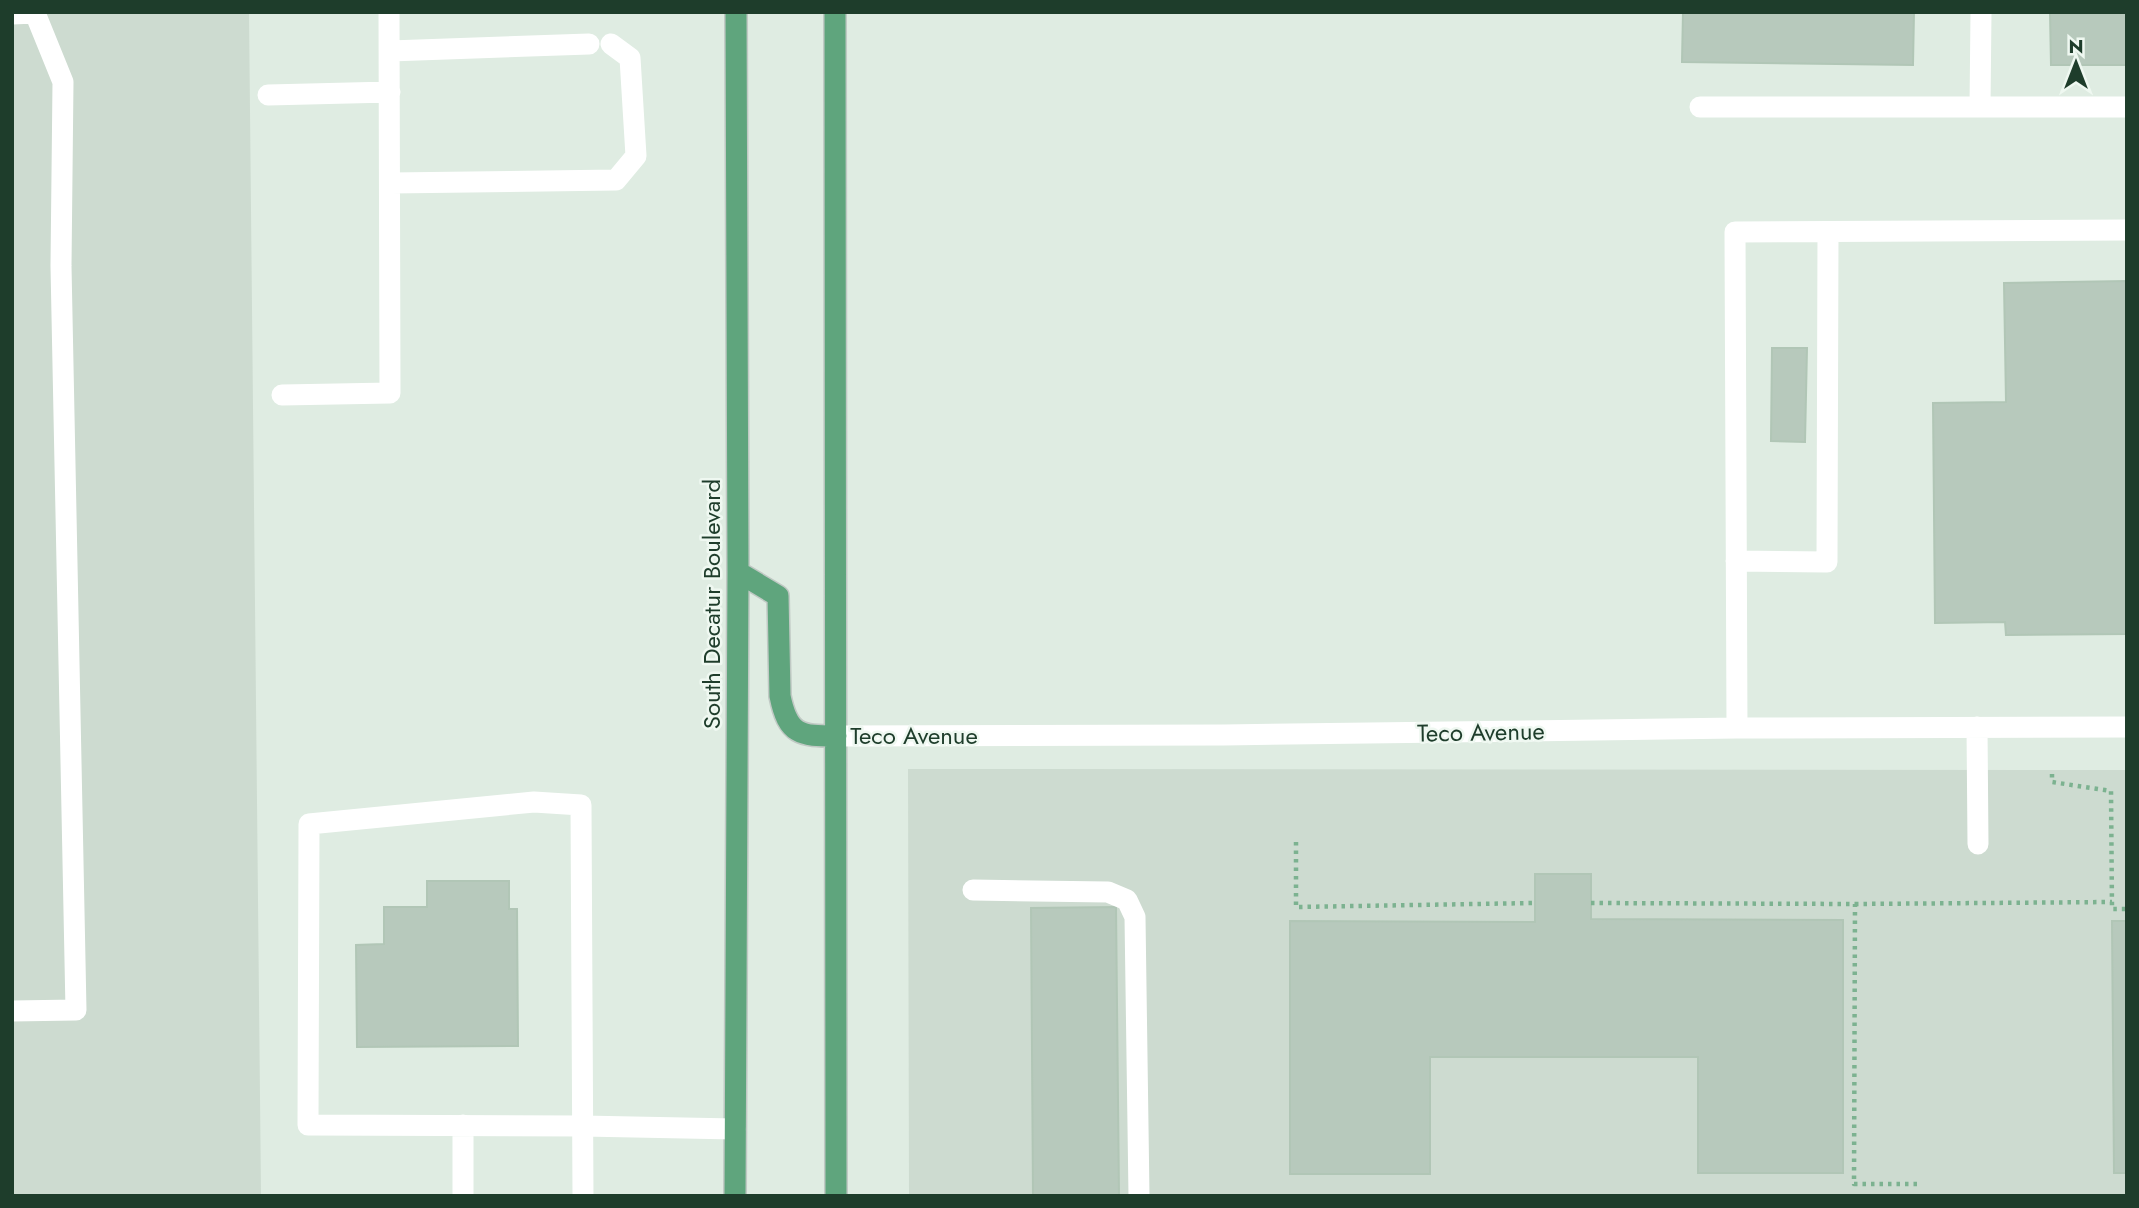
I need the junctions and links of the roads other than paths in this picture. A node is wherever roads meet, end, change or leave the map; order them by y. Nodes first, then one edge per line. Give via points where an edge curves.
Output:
1 (389, 12) edge
2 (736, 12) edge
3 (835, 12) edge
4 (1981, 12) edge
5 (12, 14) edge
6 (589, 44) dead end
7 (611, 44) dead end
8 (390, 51) junction
9 (390, 92) junction
10 (268, 95) dead end
11 (1700, 107) dead end
12 (1980, 107) junction
13 (2127, 107) edge
14 (391, 183) junction
15 (2127, 230) edge
16 (1828, 232) junction
17 (282, 395) dead end
18 (1736, 561) junction
19 (738, 572) junction
20 (1977, 727) junction
21 (2127, 727) edge
22 (1737, 728) junction
23 (836, 736) junction
24 (1978, 844) dead end
25 (973, 890) dead end
26 (12, 1011) edge
27 (463, 1125) junction
28 (583, 1126) junction
29 (735, 1129) junction
30 (463, 1196) edge
31 (583, 1196) edge
32 (735, 1196) edge
33 (836, 1196) edge
34 (1139, 1196) edge

1 - 8 street
2 - 19 main road, South Decatur Boulevard
3 - 23 main road
4 - 12 street
5 - 26 street via 35,13 63,82 61,266 76,1010
6 - 8 street
7 - 14 street via 630,58 636,156 616,180
8 - 9 street
9 - 10 street
9 - 14 street
11 - 12 street
12 - 13 street
14 - 17 street via 390,393
15 - 16 street
16 - 18 street via 1827,562
16 - 18 street via 1735,232
18 - 22 street
19 - 23 main road via 778,596 782,709 799,733
19 - 29 main road, South Decatur Boulevard
20 - 21 street, Teco Avenue
20 - 22 street, Teco Avenue
20 - 24 street
22 - 23 street, Teco Avenue
23 - 33 main road
25 - 34 street via 1108,892 1127,900 1135,917
27 - 28 street
27 - 28 street via 308,1125 309,824 534,802 581,805
27 - 30 street
28 - 29 street
28 - 31 street
29 - 32 main road, South Decatur Boulevard

